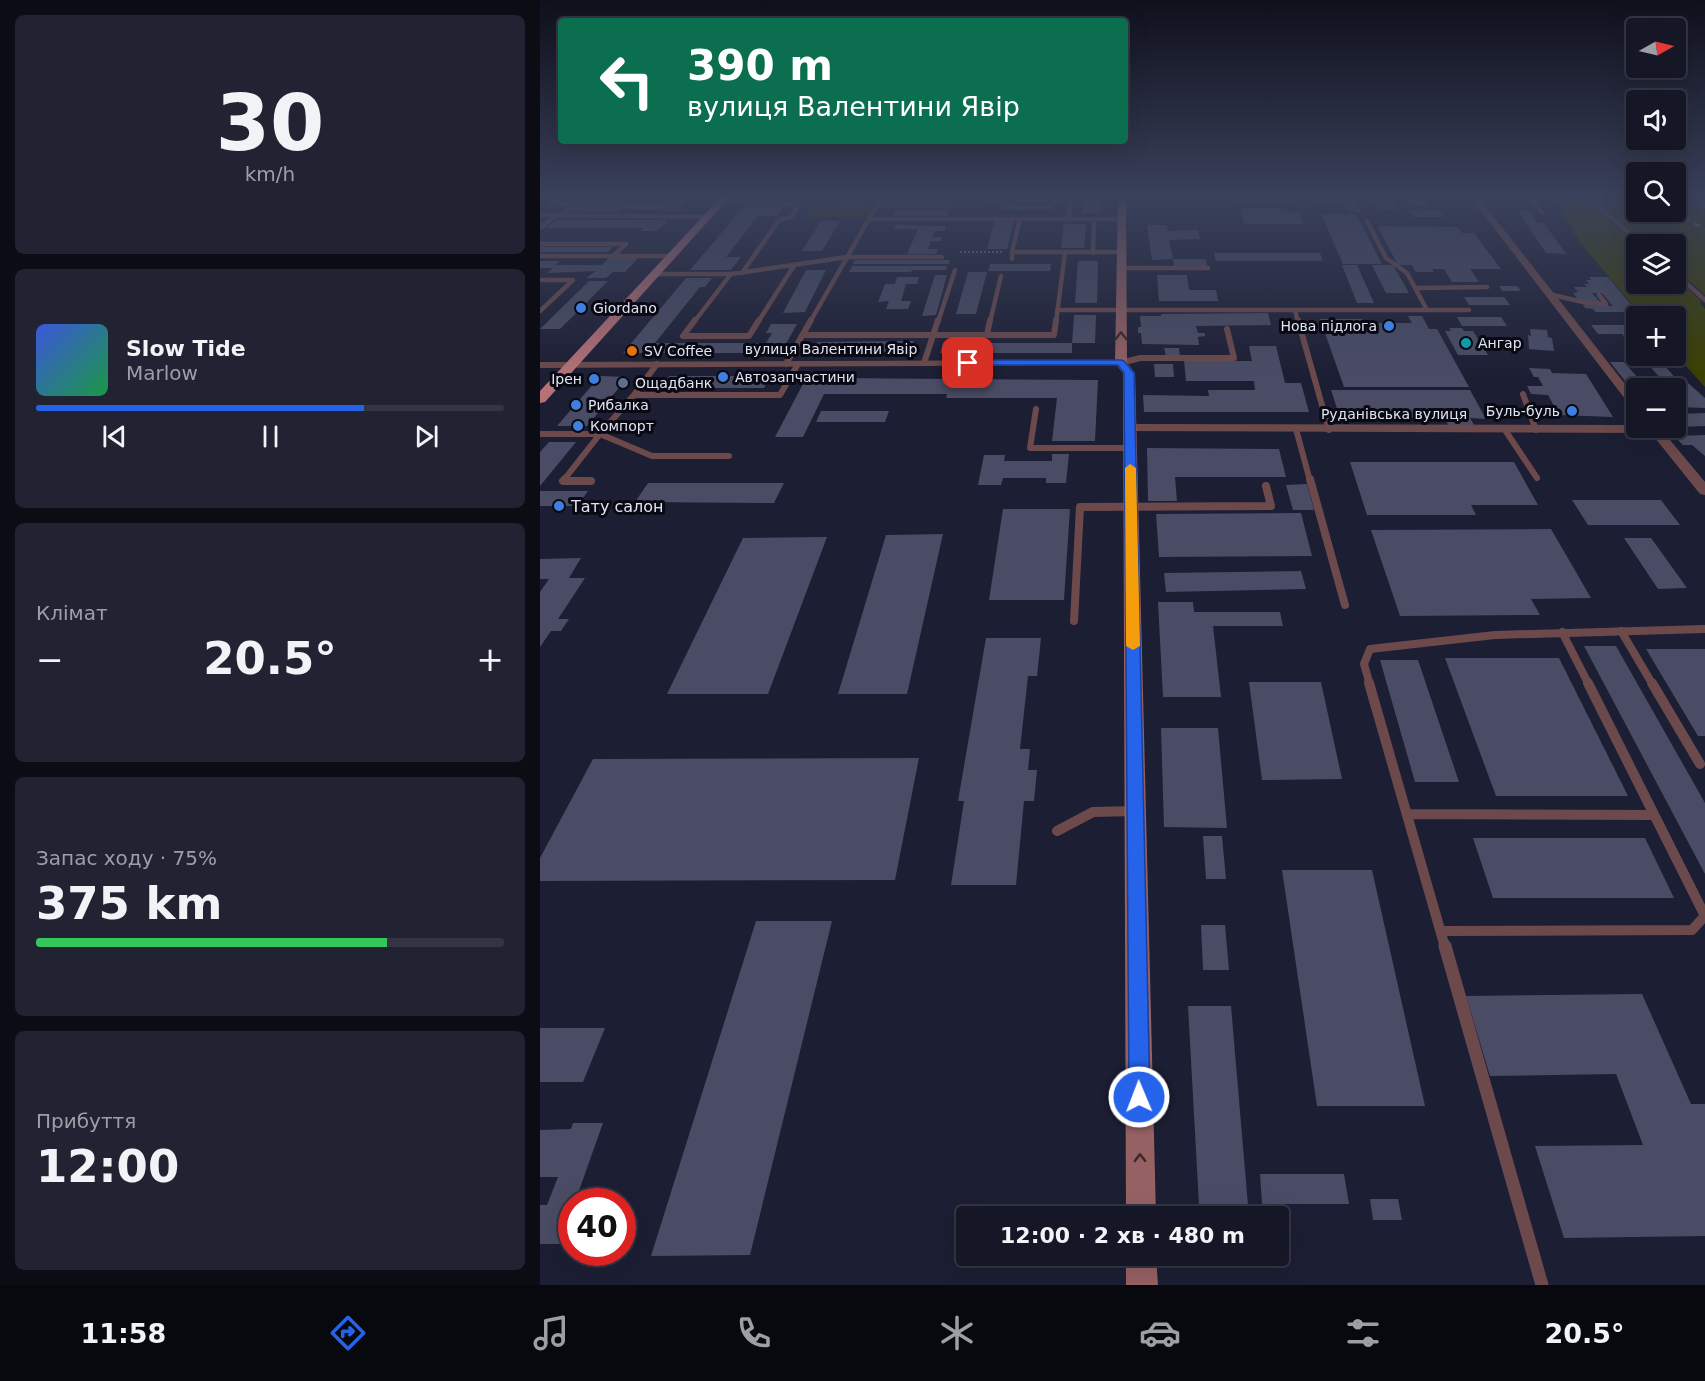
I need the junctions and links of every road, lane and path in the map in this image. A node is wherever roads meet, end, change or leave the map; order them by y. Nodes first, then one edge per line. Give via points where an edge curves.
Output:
1 (670, 258) edge
2 (752, 258) edge
3 (839, 258) edge
4 (845, 258) edge
5 (1064, 258) edge
6 (1114, 258) edge
7 (1386, 258) edge
8 (1521, 258) edge
9 (1122, 260) junction
10 (795, 264) junction
11 (1209, 268) dead end
12 (955, 270) dead end
13 (742, 273) junction
14 (655, 274) junction
15 (731, 274) junction
16 (1001, 276) dead end
17 (540, 280) edge
18 (1686, 283) edge
19 (1487, 287) dead end
20 (1414, 288) junction
21 (1549, 294) junction
22 (1599, 295) dead end
23 (1705, 300) edge
24 (1057, 310) junction
25 (1122, 310) junction
26 (1295, 310) junction
27 (1428, 310) junction
28 (1469, 310) dead end
29 (540, 311) edge
30 (1227, 329) dead end
31 (803, 334) junction
32 (934, 334) junction
33 (987, 334) junction
34 (924, 363) junction
35 (1121, 363) junction
36 (572, 364) junction
37 (657, 364) junction
38 (792, 364) junction
39 (540, 365) edge
40 (1626, 392) edge
41 (1523, 394) dead end
42 (634, 395) junction
43 (540, 399) edge
44 (1036, 409) dead end
45 (1130, 428) junction
46 (1626, 428) edge
47 (1296, 429) junction
48 (1329, 429) junction
49 (1505, 430) junction
50 (1536, 430) junction
51 (540, 434) edge
52 (600, 434) junction
53 (1662, 438) edge
54 (1130, 448) junction
55 (729, 456) dead end
56 (1537, 478) dead end
57 (591, 481) dead end
58 (1266, 486) dead end
59 (1705, 491) edge
60 (1131, 506) junction
61 (1345, 605) dead end
62 (1074, 621) dead end
63 (1705, 628) edge
64 (1621, 631) junction
65 (1562, 632) junction
66 (1700, 764) dead end
67 (1135, 811) junction
68 (1408, 814) junction
69 (1654, 815) junction
70 (1057, 831) dead end
71 (1442, 931) junction
72 (1141, 1206) edge
73 (1142, 1266) edge
74 (1142, 1285) edge
75 (1542, 1285) edge

1 - 14 main road
2 - 13 lane
3 - 10 lane
4 - 31 lane
5 - 24 lane
6 - 9 lane
7 - 20 lane via 1407,273
8 - 21 street
9 - 11 lane
9 - 25 street
10 - 13 lane
10 - 15 lane via 749,336 683,336
12 - 32 lane
13 - 15 lane
14 - 15 lane
14 - 36 main road
16 - 33 lane
17 - 29 lane via 573,280
18 - 23 lane
19 - 20 lane
20 - 27 lane
21 - 22 lane via 1606,304
21 - 40 street
24 - 25 lane
24 - 33 lane via 1054,334
25 - 26 lane
35 -> 25 street
26 - 27 lane
26 - 48 lane
27 - 28 lane
30 - 35 lane via 1234,358 1140,358
31 - 32 lane
31 - 38 lane
32 - 33 lane
32 - 34 lane
34 - 35 street, вулиця Валентини Явір
34 - 38 street, вулиця Валентини Явір
35 - 45 street via 1129,373
36 - 37 street, вулиця Валентини Явір
36 - 39 street, вулиця Валентини Явір
36 - 43 main road
37 - 38 street, вулиця Валентини Явір
37 - 42 lane
38 - 42 lane via 780,395
41 - 50 lane
42 - 52 lane
44 - 54 lane via 1030,448
45 - 47 street, Руданівська вулиця
45 - 54 street
46 - 50 street, Руданівська вулиця
47 - 48 street, Руданівська вулиця
47 - 61 lane
48 - 49 street, Руданівська вулиця
49 - 50 street, Руданівська вулиця
49 - 56 lane
51 - 52 lane
52 - 55 lane via 652,456
52 - 57 lane via 563,481
53 - 59 street
54 - 60 street
58 - 60 lane via 1271,506
60 - 62 lane via 1080,507
60 - 67 street
63 - 64 lane
64 - 65 lane
64 - 66 lane
65 - 68 lane via 1427,640 1370,649 1364,664
65 - 69 lane
67 - 70 lane via 1093,812
72 -> 67 street
68 - 69 lane
68 - 71 lane
69 - 71 lane via 1705,916 1692,930
71 - 75 lane
73 - 74 street

